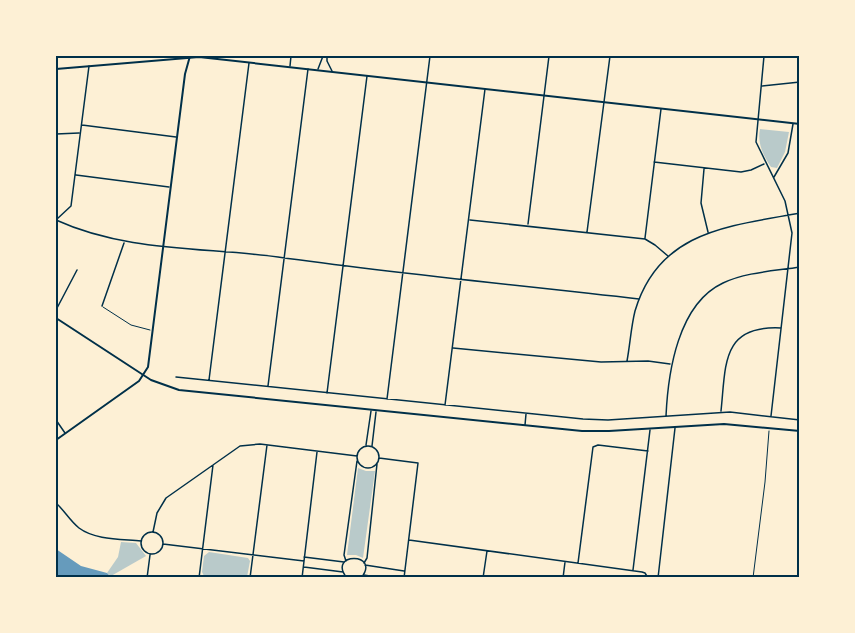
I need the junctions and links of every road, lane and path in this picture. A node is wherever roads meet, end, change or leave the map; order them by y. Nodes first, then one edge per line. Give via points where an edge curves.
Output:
1 (137, 56) edge
2 (190, 56) edge
3 (240, 56) edge
4 (291, 56) edge
5 (323, 56) edge
6 (327, 56) edge
7 (430, 56) edge
8 (549, 56) edge
9 (610, 56) edge
10 (764, 56) edge
11 (136, 61) junction
12 (240, 61) junction
13 (249, 62) junction
14 (89, 66) junction
15 (290, 67) junction
16 (56, 69) edge
17 (308, 69) junction
18 (318, 70) junction
19 (333, 71) junction
20 (367, 75) junction
21 (427, 82) junction
22 (800, 82) edge
23 (761, 86) junction
24 (486, 88) junction
25 (544, 95) junction
26 (604, 102) junction
27 (661, 108) junction
28 (757, 120) junction
29 (793, 124) junction
30 (800, 124) edge
31 (81, 125) junction
32 (80, 132) junction
33 (56, 134) edge
34 (177, 137) junction
35 (653, 162) junction
36 (766, 163) junction
37 (704, 168) junction
38 (75, 175) junction
39 (773, 178) junction
40 (171, 187) junction
41 (800, 213) edge
42 (789, 215) junction
43 (56, 220) edge
44 (469, 220) junction
45 (528, 226) junction
46 (708, 232) junction
47 (587, 233) junction
48 (645, 240) junction
49 (124, 242) junction
50 (163, 246) junction
51 (225, 252) junction
52 (668, 257) junction
53 (284, 258) junction
54 (343, 265) junction
55 (800, 267) edge
56 (789, 268) junction
57 (77, 270) dead end
58 (403, 272) junction
59 (461, 279) junction
60 (639, 299) junction
61 (102, 306) joint
62 (56, 310) edge
63 (56, 318) edge
64 (782, 328) junction
65 (153, 330) junction
66 (452, 348) junction
67 (627, 361) junction
68 (671, 364) junction
69 (143, 375) junction
70 (176, 377) dead end
71 (209, 381) junction
72 (267, 388) junction
73 (327, 393) junction
74 (387, 399) junction
75 (445, 405) junction
76 (371, 410) junction
77 (376, 410) junction
78 (721, 413) junction
79 (526, 414) junction
80 (666, 416) junction
81 (771, 417) junction
82 (56, 420) edge
83 (800, 420) edge
84 (525, 425) junction
85 (675, 427) junction
86 (769, 428) junction
87 (651, 429) junction
88 (800, 431) edge
89 (65, 433) junction
90 (56, 440) edge
91 (267, 445) junction
92 (366, 446) junction
93 (372, 447) junction
94 (317, 451) junction
95 (648, 451) junction
96 (357, 456) junction
97 (379, 458) junction
98 (357, 460) junction
99 (213, 464) junction
100 (377, 464) junction
101 (56, 503) edge
102 (153, 532) junction
103 (409, 540) junction
104 (141, 541) junction
105 (163, 544) junction
106 (202, 549) junction
107 (487, 550) junction
108 (150, 554) junction
109 (253, 555) junction
110 (304, 556) junction
111 (303, 561) junction
112 (565, 561) junction
113 (345, 562) junction
114 (578, 563) junction
115 (364, 564) junction
116 (303, 567) junction
117 (633, 570) junction
118 (405, 571) junction
119 (344, 573) junction
120 (647, 576) edge
121 (362, 577) edge
122 (404, 577) edge
123 (147, 578) edge
124 (199, 578) edge
125 (250, 578) edge
126 (302, 578) edge
127 (342, 578) edge
128 (347, 578) edge
129 (381, 578) edge
130 (417, 578) edge
131 (483, 578) edge
132 (563, 578) edge
133 (658, 578) edge
134 (753, 578) edge

1 - 11 street
2 - 11 main road
2 - 12 main road
2 - 34 main road
3 - 12 street
4 - 15 street
5 - 18 street
6 - 19 street
7 - 21 street
8 - 25 street
9 - 26 street
10 - 23 street
11 - 14 main road
12 - 13 main road
13 - 15 main road
13 - 51 street
14 - 16 main road
14 - 31 street
15 - 17 main road
17 - 18 main road
17 - 53 street
18 - 19 main road
19 - 20 main road
20 - 21 main road
20 - 54 street
21 - 24 main road
21 - 58 street
22 - 23 street
23 - 28 street
24 - 25 main road
24 - 44 street
25 - 26 main road
25 - 45 street
26 - 27 main road
26 - 47 street
27 - 28 main road
27 - 35 street
28 - 29 main road
28 - 36 street via 756,142
29 - 30 main road
29 - 39 street via 787,155
31 - 32 street
31 - 34 street
32 - 33 street
32 - 38 street
34 - 40 main road
35 - 37 street
35 - 48 street
36 - 37 street via 744,172
36 - 39 street
37 - 46 street via 701,203
38 - 40 street
38 - 43 street via 70,207
39 - 42 street
40 - 50 main road
41 - 42 street
42 - 46 street
42 - 56 street
43 - 49 street
44 - 45 street
44 - 59 street
45 - 47 street
46 - 52 street
47 - 48 street
48 - 52 street
49 - 50 street
49 - 61 street
50 - 51 street
50 - 65 main road
51 - 53 street
51 - 71 street
52 - 60 street
53 - 54 street
53 - 72 street
54 - 58 street
54 - 73 street
55 - 56 street
56 - 64 street
56 - 68 street via 731,279 711,290 693,311
57 - 62 street
58 - 59 street
58 - 74 street
59 - 60 street
59 - 66 street
60 - 67 street
61 - 65 lane via 131,325
63 - 69 main road
64 - 78 street via 753,330 735,344 727,361
64 - 81 street
65 - 69 main road via 148,367
66 - 67 street
66 - 75 street
67 - 68 street
68 - 80 street
69 - 76 main road via 183,391
69 - 89 main road
70 - 71 street
71 - 72 street
72 - 73 street
73 - 74 street
74 - 75 street
75 - 79 street
76 - 77 main road
76 - 92 street
77 - 84 main road
77 - 93 street
78 - 80 street
78 - 81 street
79 - 80 street via 596,420
79 - 84 street
81 - 83 street
82 - 89 street
84 - 87 main road via 596,431
85 - 86 main road via 731,424
85 - 87 main road
85 - 133 street
86 - 88 main road
86 - 134 lane
87 - 95 street
89 - 90 main road
91 - 94 street
91 - 99 street via 240,446
91 - 109 street
92 - 93 street
92 - 96 street
93 - 97 street
94 - 96 street
94 - 110 street
95 - 114 street via 594,446
95 - 117 street
96 - 98 street
97 - 100 street
97 - 103 street via 418,464
98 - 100 street via 366,468
98 - 113 street
99 - 102 street via 166,498 156,513
99 - 106 street
100 - 115 street
101 - 104 street via 76,526 89,533
102 - 104 street via 145,534
102 - 105 street
103 - 107 street
103 - 118 street
104 - 108 street
105 - 106 street
105 - 108 street
106 - 109 street
106 - 124 street
107 - 112 street
107 - 131 street
108 - 123 street
109 - 111 street
109 - 125 street
110 - 111 street
110 - 113 street
111 - 116 street
112 - 114 street
112 - 132 street
113 - 115 street via 356,557
113 - 119 street
114 - 117 street
115 - 118 street
115 - 121 street
116 - 119 street
116 - 126 street
117 - 120 street
118 - 122 street
119 - 127 street
119 - 128 street
121 - 129 street
122 - 130 street

